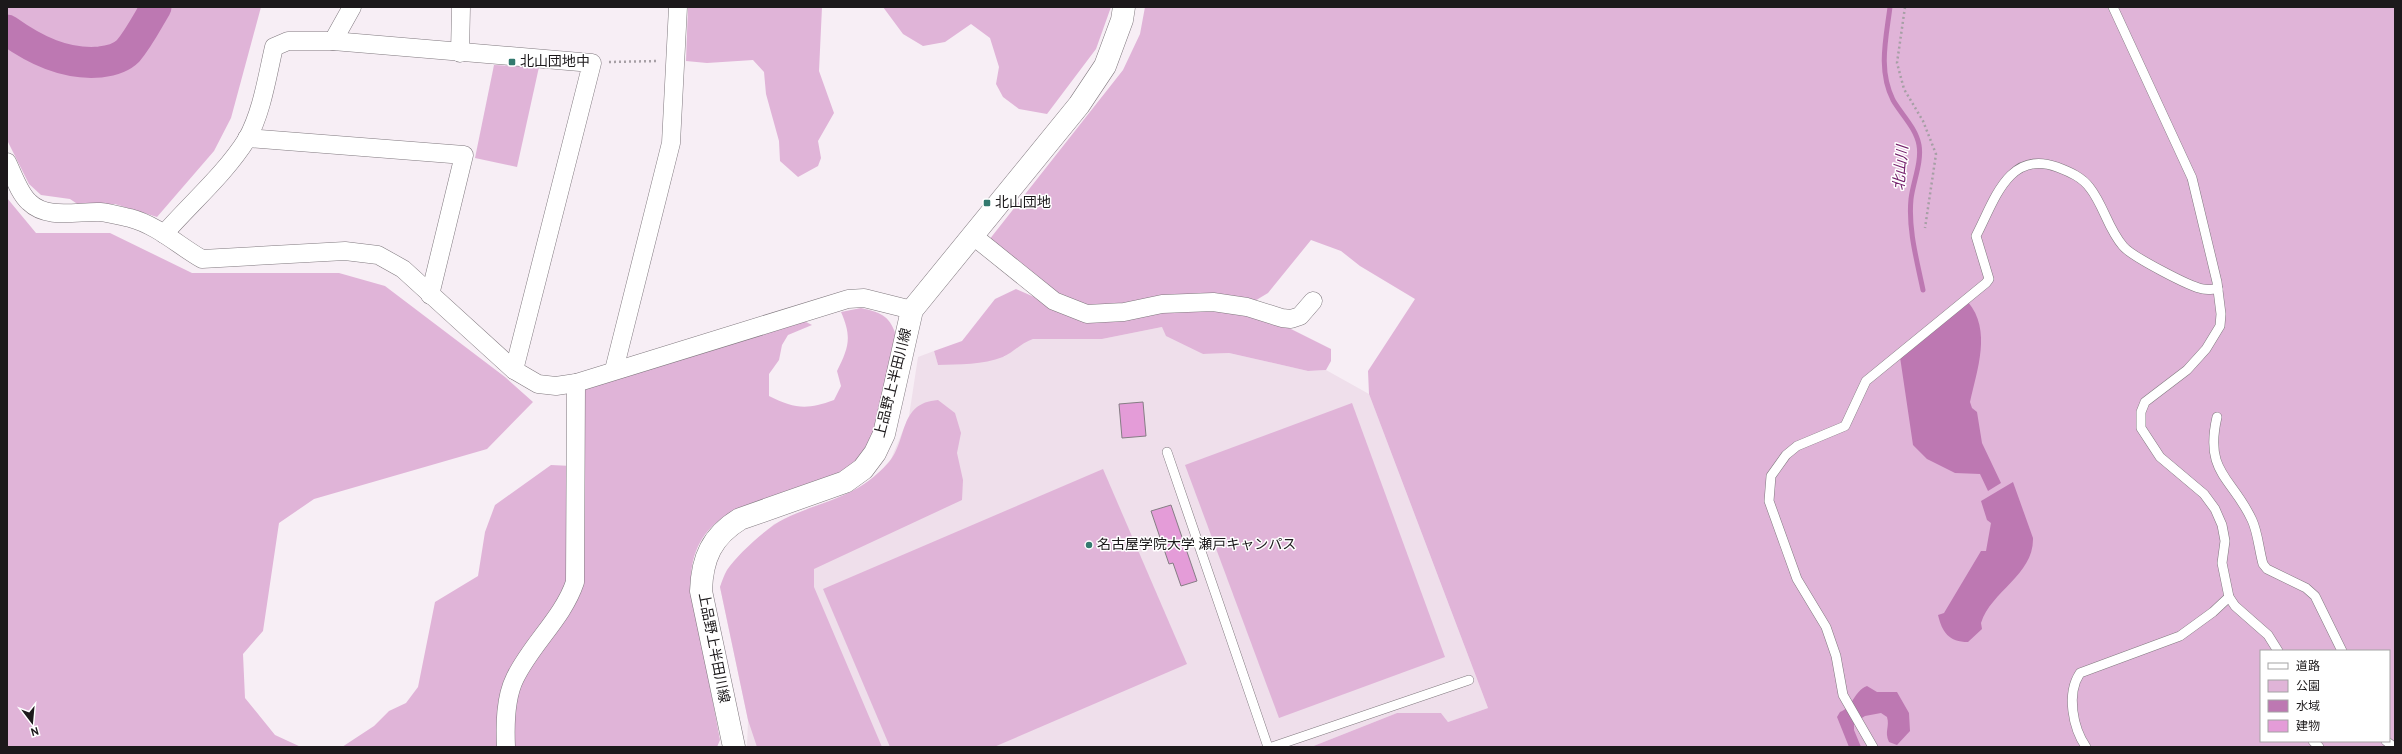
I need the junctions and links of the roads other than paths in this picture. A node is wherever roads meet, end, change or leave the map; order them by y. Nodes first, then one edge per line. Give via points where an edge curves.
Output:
1 (352, 7) edge
2 (461, 7) edge
3 (678, 7) edge
4 (1124, 7) edge
5 (2113, 7) edge
6 (333, 41) junction
7 (460, 53) junction
8 (247, 138) junction
9 (7, 162) edge
10 (164, 234) junction
11 (972, 235) junction
12 (2218, 289) junction
13 (430, 295) junction
14 (1313, 301) dead end
15 (912, 310) junction
16 (514, 370) junction
17 (614, 370) junction
18 (576, 383) junction
19 (2217, 417) dead end
20 (1167, 452) dead end
21 (2229, 597) junction
22 (2277, 650) edge
23 (2342, 650) edge
24 (1469, 680) dead end
25 (506, 747) edge
26 (734, 747) edge
27 (1268, 747) edge
28 (1272, 747) edge
29 (1873, 747) edge
30 (2086, 747) edge

1 - 6 street
2 - 7 street
3 - 17 street via 672,143
4 - 11 street, 上品野上半田川線 via 1122,20 1105,66 1079,105
5 - 12 lane via 2192,178
6 - 7 street
6 - 8 street via 288,41 274,47 259,109
7 - 16 street via 592,63
8 - 10 street via 223,169
8 - 13 street via 464,155
9 - 10 street via 28,202 37,208 58,214 101,212 132,219
10 - 13 street via 202,259 345,251 378,255 403,269
11 - 14 street via 1054,301 1087,314 1124,312 1162,304 1213,302 1247,307 1291,319 1300,316
11 - 15 street, 上品野上半田川線
12 - 21 lane via 2220,326 2213,340 2187,370 2145,402 2140,422 2153,449 2204,494 2215,509 2222,525 2225,542 2222,563
12 - 29 lane via 2202,289 2129,253 2117,239 2101,204 2089,187 2076,175 2046,163 2024,165 2006,178 1976,236 1989,279 1986,283 1866,381 1845,426 1797,446 1786,455 1771,476 1769,501 1798,579 1826,627 1836,656 1843,696
13 - 16 street
15 - 17 street via 864,298 848,299
15 - 26 street, 上品野上半田川線 via 884,434 876,453 863,469 845,482 740,519 726,527 707,553 701,591
16 - 18 street via 538,384 556,386
17 - 18 street
18 - 25 street via 575,582 568,601 514,679 506,716
19 - 23 lane via 2213,435 2214,452 2223,478 2253,521 2263,564 2267,569 2306,588 2315,596
20 - 27 lane
21 - 22 lane via 2235,606 2268,635
21 - 30 lane via 2180,636 2080,673 2072,697 2079,736
24 - 28 lane

